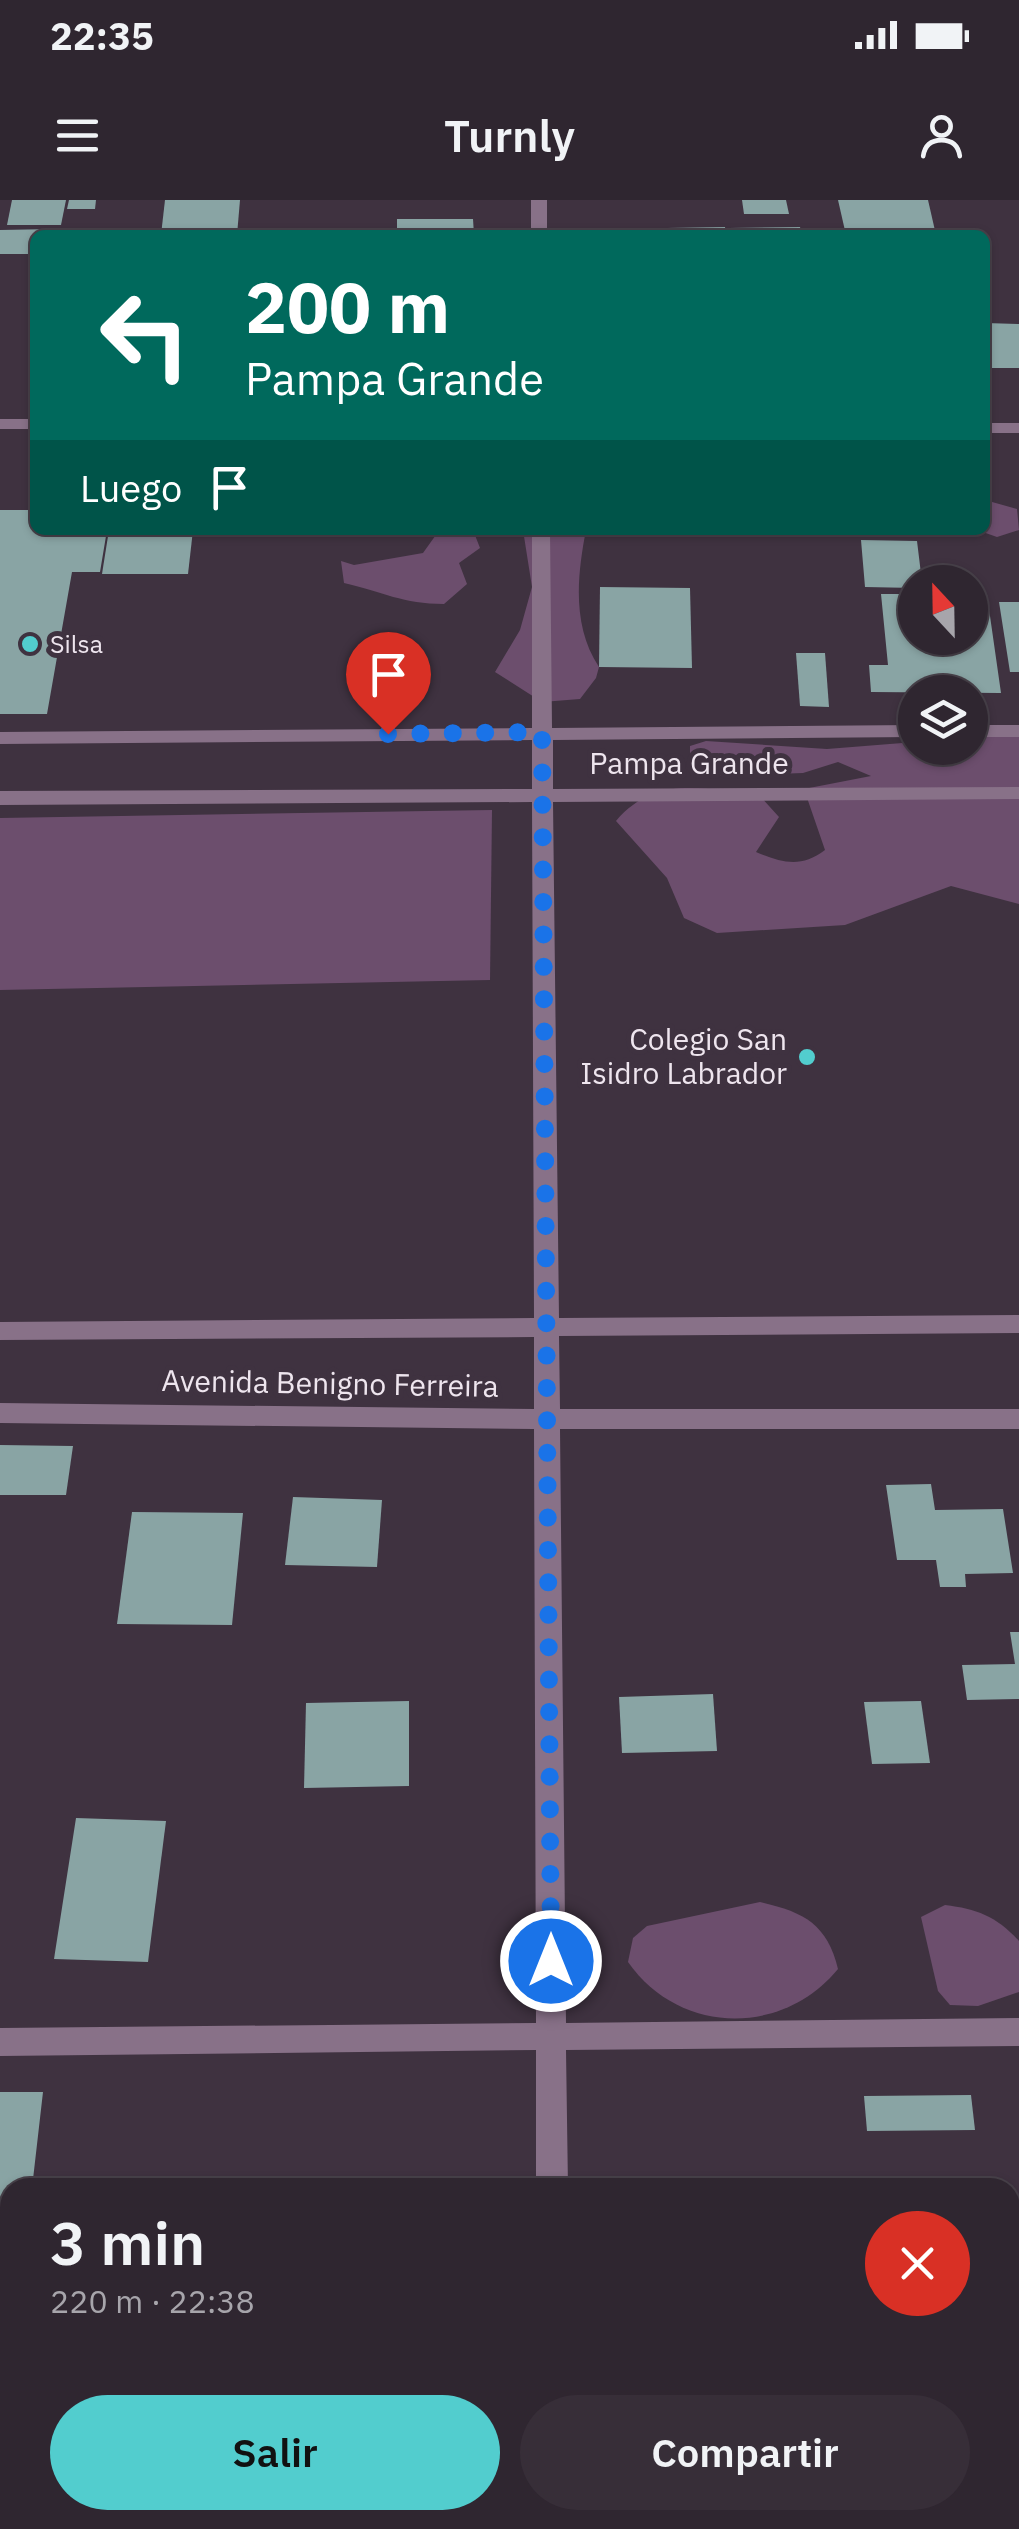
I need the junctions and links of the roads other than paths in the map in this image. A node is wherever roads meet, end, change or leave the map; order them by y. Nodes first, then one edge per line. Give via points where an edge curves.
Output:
1 (539, 200) edge
2 (539, 230) edge
3 (0, 424) edge
4 (30, 424) edge
5 (990, 428) edge
6 (1019, 428) edge
7 (541, 535) edge
8 (1019, 730) edge
9 (898, 731) edge
10 (988, 731) edge
11 (542, 732) junction
12 (0, 738) edge
13 (1019, 792) edge
14 (542, 795) junction
15 (0, 798) edge
16 (1019, 1324) edge
17 (546, 1327) junction
18 (0, 1330) edge
19 (0, 1413) edge
20 (548, 1419) junction
21 (1019, 1419) edge
22 (1019, 2032) edge
23 (551, 2038) junction
24 (0, 2042) edge
25 (552, 2178) edge

1 - 2 street
3 - 4 street
5 - 6 street
7 - 11 street
8 - 10 street
9 - 11 street, Pampa Grande
11 - 12 street, Pampa Grande
11 - 14 street
13 - 14 street, Pampa Grande
14 - 15 street, Pampa Grande
14 - 17 street
16 - 17 street, Avenida Benigno Ferreira
17 - 18 street, Avenida Benigno Ferreira
17 - 20 street
19 - 20 street, Avenida Benigno Ferreira
20 - 21 street, Avenida Benigno Ferreira
20 - 23 street
22 - 23 street
23 - 24 street
23 - 25 street

